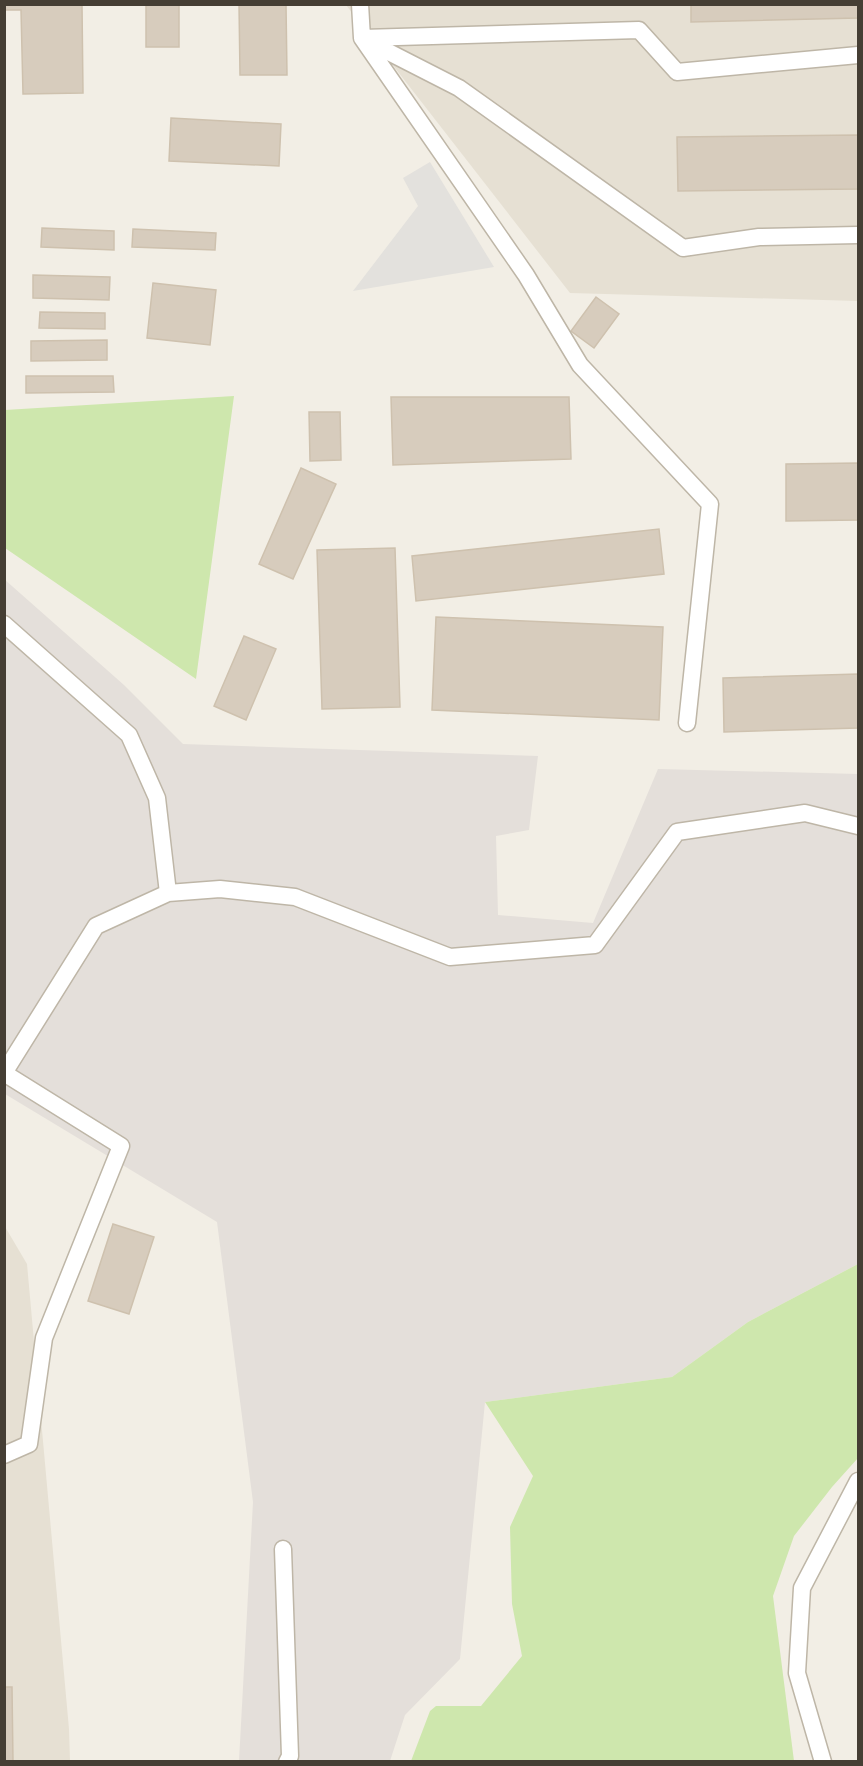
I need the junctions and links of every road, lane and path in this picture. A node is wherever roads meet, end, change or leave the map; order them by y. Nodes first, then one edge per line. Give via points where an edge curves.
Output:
1 (360, 4) edge
2 (362, 38) junction
3 (858, 55) edge
4 (858, 235) edge
5 (4, 624) edge
6 (687, 723) dead end
7 (858, 826) edge
8 (168, 893) junction
9 (4, 1073) edge
10 (4, 1455) edge
11 (858, 1481) edge
12 (283, 1549) dead end
13 (287, 1761) edge
14 (823, 1761) edge

1 - 2 lane
2 - 3 lane via 639,30 677,72
2 - 4 lane via 459,88 683,248 759,237
2 - 6 lane via 526,274 580,365 710,504
5 - 8 lane via 129,735 157,798
7 - 8 lane via 805,813 677,832 595,945 450,957 295,897 220,889
8 - 9 lane via 96,926
9 - 10 lane via 121,1146 44,1338 29,1444
11 - 14 lane via 802,1588 797,1672
12 - 13 lane via 290,1756

